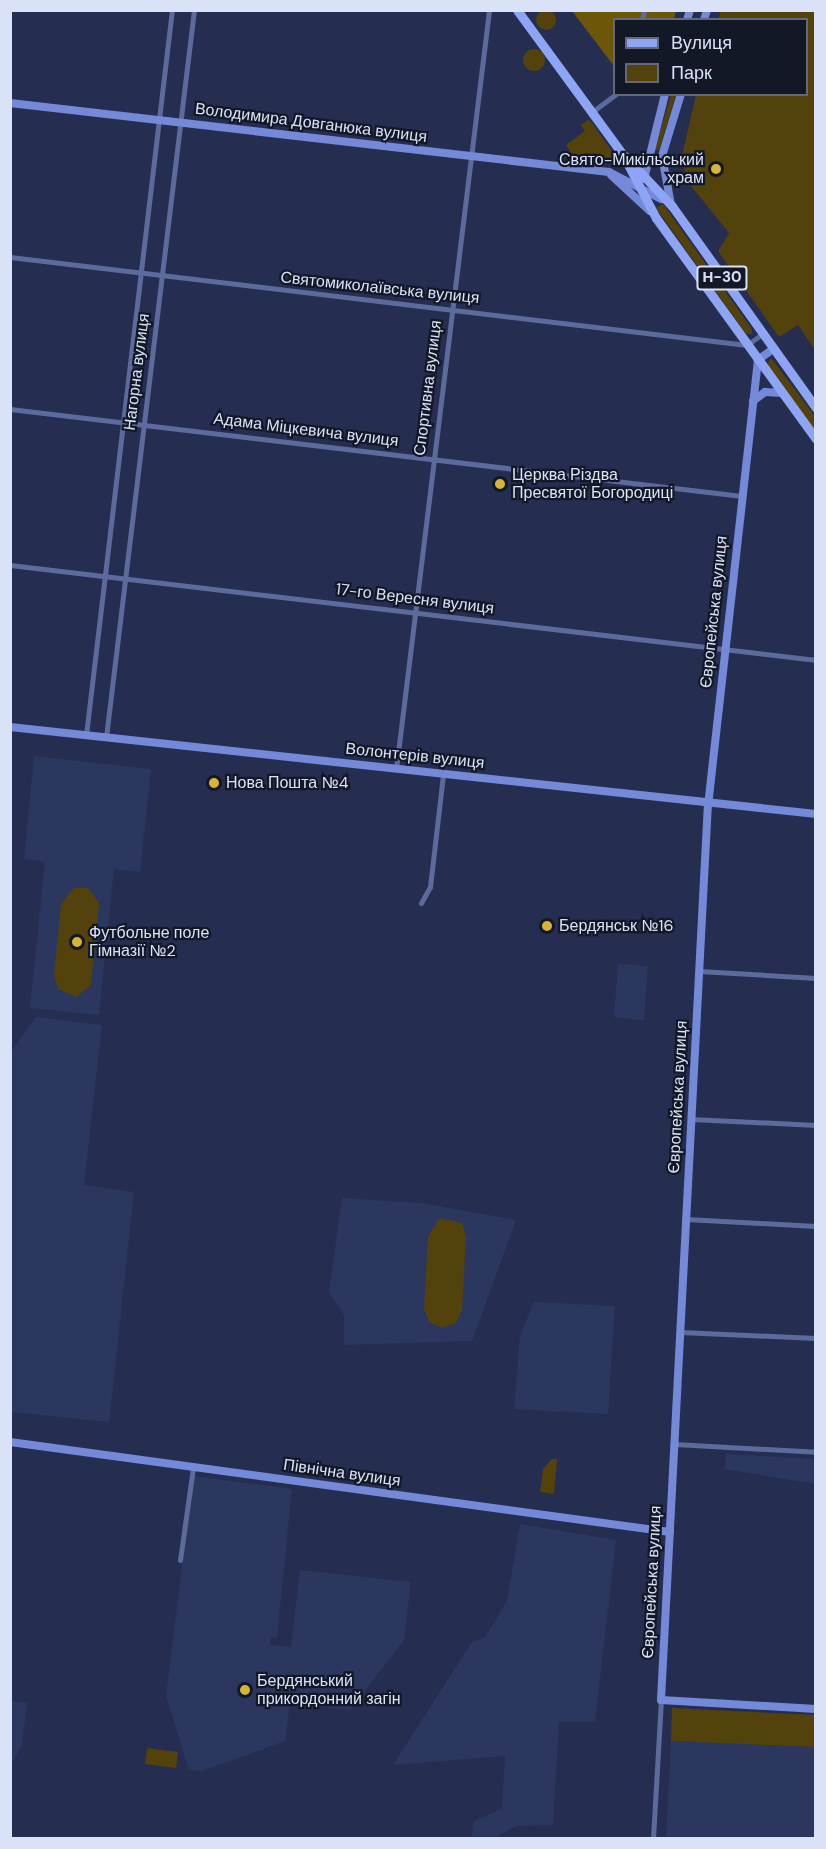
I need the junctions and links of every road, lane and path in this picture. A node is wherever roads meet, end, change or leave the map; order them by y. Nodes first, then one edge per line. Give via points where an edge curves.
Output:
1 (172, 10) edge
2 (194, 10) edge
3 (517, 10) edge
4 (488, 11) edge
5 (613, 96) edge
6 (664, 96) edge
7 (680, 96) edge
8 (10, 103) edge
9 (592, 112) junction
10 (160, 120) junction
11 (181, 123) junction
12 (648, 150) junction
13 (471, 156) junction
14 (633, 167) junction
15 (609, 172) junction
16 (645, 174) junction
17 (643, 186) junction
18 (672, 206) junction
19 (656, 218) junction
20 (10, 257) edge
21 (141, 273) junction
22 (162, 276) junction
23 (451, 309) junction
24 (762, 334) junction
25 (747, 345) junction
26 (773, 349) junction
27 (758, 360) junction
28 (782, 393) junction
29 (753, 400) junction
30 (816, 408) edge
31 (10, 409) edge
32 (123, 423) junction
33 (144, 425) junction
34 (816, 439) edge
35 (434, 459) junction
36 (742, 496) junction
37 (10, 565) edge
38 (105, 576) junction
39 (125, 579) junction
40 (415, 613) junction
41 (725, 650) junction
42 (816, 660) edge
43 (10, 727) edge
44 (86, 735) junction
45 (106, 737) junction
46 (396, 769) junction
47 (443, 774) junction
48 (708, 803) junction
49 (816, 814) edge
50 (420, 903) dead end
51 (699, 971) junction
52 (816, 978) edge
53 (692, 1119) junction
54 (816, 1125) edge
55 (686, 1219) junction
56 (816, 1226) edge
57 (680, 1332) junction
58 (816, 1338) edge
59 (10, 1442) edge
60 (675, 1444) junction
61 (816, 1452) edge
62 (193, 1467) junction
63 (670, 1532) junction
64 (180, 1560) dead end
65 (661, 1700) junction
66 (816, 1709) edge
67 (653, 1839) edge

1 - 10 street, Нагорна вулиця
2 - 11 street, Нагорна вулиця
3 - 9 main road
4 - 13 street, Спортивна вулиця
5 - 9 street
6 - 12 street
7 - 18 street via 662,156
8 - 10 street, Володимира Довганюка вулиця
9 - 14 main road
10 - 11 street, Володимира Довганюка вулиця
10 - 21 street, Нагорна вулиця
11 - 13 street, Володимира Довганюка вулиця
11 - 22 street, Нагорна вулиця
12 - 14 street
12 - 16 street
13 - 15 street, Володимира Довганюка вулиця
13 - 23 street, Спортивна вулиця
14 - 15 street
14 - 16 main road
14 - 17 main road
15 - 17 street
15 - 19 street
16 - 17 street
16 - 18 main road
17 - 18 street
17 - 19 main road
18 - 24 main road, Н-30
19 - 25 main road, Н-30
20 - 21 street, Святомиколаївська вулиця
21 - 22 street, Святомиколаївська вулиця
21 - 32 street, Нагорна вулиця
22 - 23 street, Святомиколаївська вулиця
22 - 33 street, Нагорна вулиця
23 - 25 street, Святомиколаївська вулиця
23 - 35 street, Спортивна вулиця
24 - 25 street
24 - 26 main road, Н-30
25 - 27 main road, Н-30
26 - 27 street
26 - 30 main road, Н-30
27 - 28 main road, Н-30
27 - 29 street, Європейська вулиця
28 - 29 street via 765,392
28 - 34 main road, Н-30
29 - 36 street, Європейська вулиця
31 - 32 street, Адама Міцкевича вулиця
32 - 33 street, Адама Міцкевича вулиця
32 - 38 street, Нагорна вулиця
33 - 35 street, Адама Міцкевича вулиця
33 - 39 street, Нагорна вулиця
35 - 36 street, Адама Міцкевича вулиця
35 - 40 street, Спортивна вулиця
36 - 41 street, Європейська вулиця
37 - 38 street, 17-го Вересня вулиця
38 - 39 street, 17-го Вересня вулиця
38 - 44 street, Нагорна вулиця
39 - 40 street, 17-го Вересня вулиця
39 - 45 street, Нагорна вулиця
40 - 41 street, 17-го Вересня вулиця
40 - 46 street, Спортивна вулиця
41 - 42 street, 17-го Вересня вулиця
41 - 48 street, Європейська вулиця
43 - 44 street, Волонтерів вулиця
44 - 45 street, Волонтерів вулиця
45 - 46 street, Волонтерів вулиця
46 - 47 street, Волонтерів вулиця
47 - 48 street, Волонтерів вулиця
47 - 50 street via 430,887
48 - 49 street, Волонтерів вулиця
48 - 51 street, Європейська вулиця
51 - 52 street
51 - 53 street, Європейська вулиця
53 - 54 street
53 - 55 street, Європейська вулиця
55 - 56 street
55 - 57 street, Європейська вулиця
57 - 58 street
57 - 60 street, Європейська вулиця
59 - 62 street, Північна вулиця
60 - 61 street
60 - 63 street, Європейська вулиця
62 - 63 street, Північна вулиця
62 - 64 street
63 - 65 street, Європейська вулиця
65 - 66 street
65 - 67 street, Європейська вулиця

